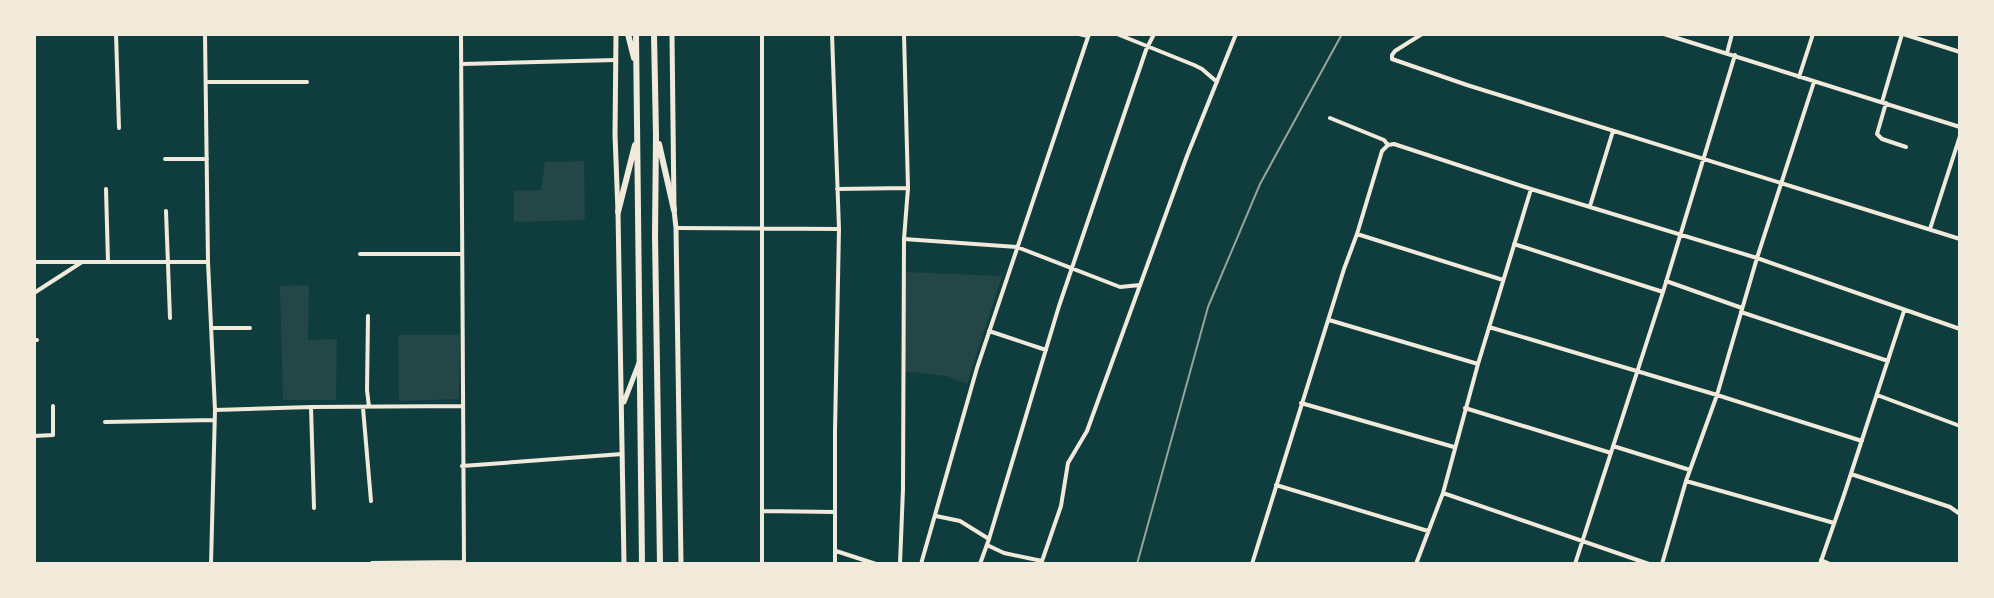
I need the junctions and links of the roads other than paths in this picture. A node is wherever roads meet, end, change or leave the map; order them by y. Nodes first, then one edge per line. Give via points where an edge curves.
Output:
1 (116, 34) edge
2 (205, 34) edge
3 (461, 34) edge
4 (615, 34) edge
5 (628, 34) edge
6 (636, 34) edge
7 (656, 34) edge
8 (672, 34) edge
9 (762, 34) edge
10 (832, 34) edge
11 (904, 34) edge
12 (1079, 34) edge
13 (1116, 34) edge
14 (1154, 34) edge
15 (1236, 34) edge
16 (1422, 34) edge
17 (1664, 34) edge
18 (1732, 34) edge
19 (1813, 34) edge
20 (1903, 34) edge
21 (1088, 35) edge
22 (1147, 47) junction
23 (1959, 52) edge
24 (1727, 53) junction
25 (1735, 56) junction
26 (616, 60) junction
27 (462, 64) junction
28 (636, 67) junction
29 (1799, 77) junction
30 (206, 82) junction
31 (307, 82) dead end
32 (1217, 82) junction
33 (1814, 82) junction
34 (1884, 103) junction
35 (1330, 118) dead end
36 (1959, 127) edge
37 (119, 128) dead end
38 (1613, 131) junction
39 (637, 134) junction
40 (656, 135) junction
41 (1959, 136) edge
42 (1388, 145) junction
43 (1906, 147) dead end
44 (165, 159) dead end
45 (207, 159) junction
46 (1705, 159) junction
47 (1781, 183) junction
48 (908, 188) junction
49 (106, 189) dead end
50 (837, 189) junction
51 (1531, 189) junction
52 (1590, 206) junction
53 (674, 210) junction
54 (166, 211) dead end
55 (618, 212) junction
56 (676, 228) junction
57 (764, 228) junction
58 (839, 229) junction
59 (1930, 229) junction
60 (1681, 233) junction
61 (1357, 234) junction
62 (1959, 238) edge
63 (904, 239) junction
64 (1514, 244) junction
65 (1017, 247) junction
66 (360, 254) dead end
67 (462, 254) junction
68 (1757, 258) junction
69 (34, 262) edge
70 (82, 262) junction
71 (108, 262) junction
72 (168, 262) junction
73 (208, 262) junction
74 (1071, 268) junction
75 (1503, 280) junction
76 (1666, 281) junction
77 (1140, 285) junction
78 (1663, 292) junction
79 (34, 293) edge
80 (1742, 310) junction
81 (1904, 311) junction
82 (368, 316) dead end
83 (170, 318) dead end
84 (1329, 320) junction
85 (1489, 327) junction
86 (211, 328) junction
87 (250, 328) dead end
88 (1959, 329) edge
89 (989, 331) junction
90 (1046, 350) junction
91 (1888, 361) junction
92 (639, 362) junction
93 (1478, 364) junction
94 (1637, 371) junction
95 (1717, 395) junction
96 (1877, 396) junction
97 (1301, 403) junction
98 (53, 406) dead end
99 (463, 406) junction
100 (622, 406) junction
101 (311, 407) junction
102 (369, 407) junction
103 (363, 408) junction
104 (1465, 408) junction
105 (215, 410) junction
106 (215, 420) junction
107 (105, 422) dead end
108 (1959, 426) edge
109 (34, 436) edge
110 (1862, 441) junction
111 (1613, 446) junction
112 (1454, 447) junction
113 (1611, 453) junction
114 (623, 454) junction
115 (462, 466) junction
116 (1690, 470) junction
117 (1851, 474) junction
118 (1686, 481) junction
119 (1276, 485) junction
120 (1443, 493) junction
121 (371, 501) dead end
122 (314, 508) dead end
123 (762, 511) junction
124 (835, 512) junction
125 (1959, 514) edge
126 (936, 516) junction
127 (1834, 523) junction
128 (1428, 531) junction
129 (989, 539) junction
130 (1582, 541) junction
131 (987, 545) junction
132 (836, 551) junction
133 (1041, 562) edge
134 (1820, 562) edge
135 (372, 563) edge
136 (464, 563) edge
137 (210, 564) edge
138 (624, 564) edge
139 (642, 564) edge
140 (660, 564) edge
141 (681, 564) edge
142 (762, 564) edge
143 (835, 564) edge
144 (876, 564) edge
145 (900, 564) edge
146 (921, 564) edge
147 (980, 564) edge
148 (1252, 564) edge
149 (1416, 564) edge
150 (1575, 564) edge
151 (1649, 564) edge
152 (1662, 564) edge
153 (1830, 564) edge

1 - 37 street
2 - 30 street
3 - 27 street
4 - 26 main road
5 - 28 highway
6 - 28 highway
7 - 40 highway
8 - 53 main road
9 - 57 street
10 - 50 street
11 - 48 street
12 - 21 street
13 - 22 street
14 - 22 street
15 - 32 street
16 - 38 street via 1395,51 1392,59
17 - 24 street
18 - 24 street
19 - 29 street
20 - 23 street
20 - 34 street
21 - 65 street
22 - 32 street via 1202,69
22 - 74 street
24 - 25 street
25 - 29 street
25 - 46 street
26 - 27 street
26 - 55 main road
27 - 67 street
28 - 39 highway
29 - 33 street
30 - 31 street
30 - 45 street
32 - 77 street
33 - 34 street
33 - 47 street
34 - 36 street
34 - 43 street via 1877,134
35 - 42 street
38 - 46 street
38 - 52 street
39 - 55 highway
39 - 92 highway
40 - 53 highway
40 - 140 highway
41 - 59 street
42 - 51 street
42 - 61 street via 1382,151
44 - 45 street
45 - 73 street
46 - 47 street
46 - 60 street
47 - 59 street
47 - 68 street
48 - 50 street
48 - 63 street
49 - 71 street
50 - 58 street
51 - 52 street
51 - 64 street
52 - 60 street
53 - 56 main road
54 - 72 street
55 - 100 main road
56 - 57 street
56 - 141 main road
57 - 58 street
57 - 123 street
58 - 124 street
59 - 62 street
60 - 68 street
60 - 76 street
61 - 75 street
61 - 84 street
63 - 65 street
63 - 145 street
64 - 75 street
64 - 78 street
65 - 74 street
65 - 89 street
66 - 67 street
67 - 99 street
68 - 80 street
68 - 81 street
69 - 70 street
70 - 71 street
70 - 79 street
71 - 72 street
72 - 73 street
72 - 83 street
73 - 86 street
74 - 77 street via 1120,287
74 - 90 street
75 - 85 street
76 - 78 street
76 - 80 street
77 - 133 street via 1087,431 1068,464 1061,506
78 - 94 street
80 - 91 street
80 - 95 street
81 - 88 street
81 - 91 street
82 - 102 street
84 - 93 street
84 - 97 street
85 - 93 street
85 - 94 street
86 - 87 street
86 - 105 street
89 - 90 street
89 - 126 street
90 - 129 street
91 - 96 street
92 - 100 main road
92 - 139 highway
93 - 104 street
94 - 95 street
94 - 111 street
95 - 110 street
95 - 116 street
96 - 108 street
96 - 110 street
97 - 112 street
97 - 119 street
98 - 109 street via 53,435
99 - 102 street
99 - 115 street
100 - 114 main road
101 - 103 street
101 - 105 street
101 - 122 street
102 - 103 street
103 - 121 street
104 - 112 street
104 - 113 street
105 - 106 street
106 - 107 street
106 - 137 street
110 - 117 street
111 - 113 street
111 - 116 street
112 - 120 street
113 - 130 street
114 - 115 street
114 - 138 main road
115 - 136 street
116 - 118 street
117 - 125 street via 1950,507
117 - 127 street
118 - 127 street
118 - 152 street
119 - 128 street
119 - 148 street
120 - 128 street
120 - 130 street
123 - 124 street
123 - 142 street
124 - 132 street
126 - 129 street via 960,521
126 - 146 street
127 - 134 street
128 - 149 street
129 - 131 street
130 - 150 street
130 - 151 street
131 - 133 street
131 - 147 street
132 - 143 street
132 - 144 street
134 - 153 street
135 - 136 street

